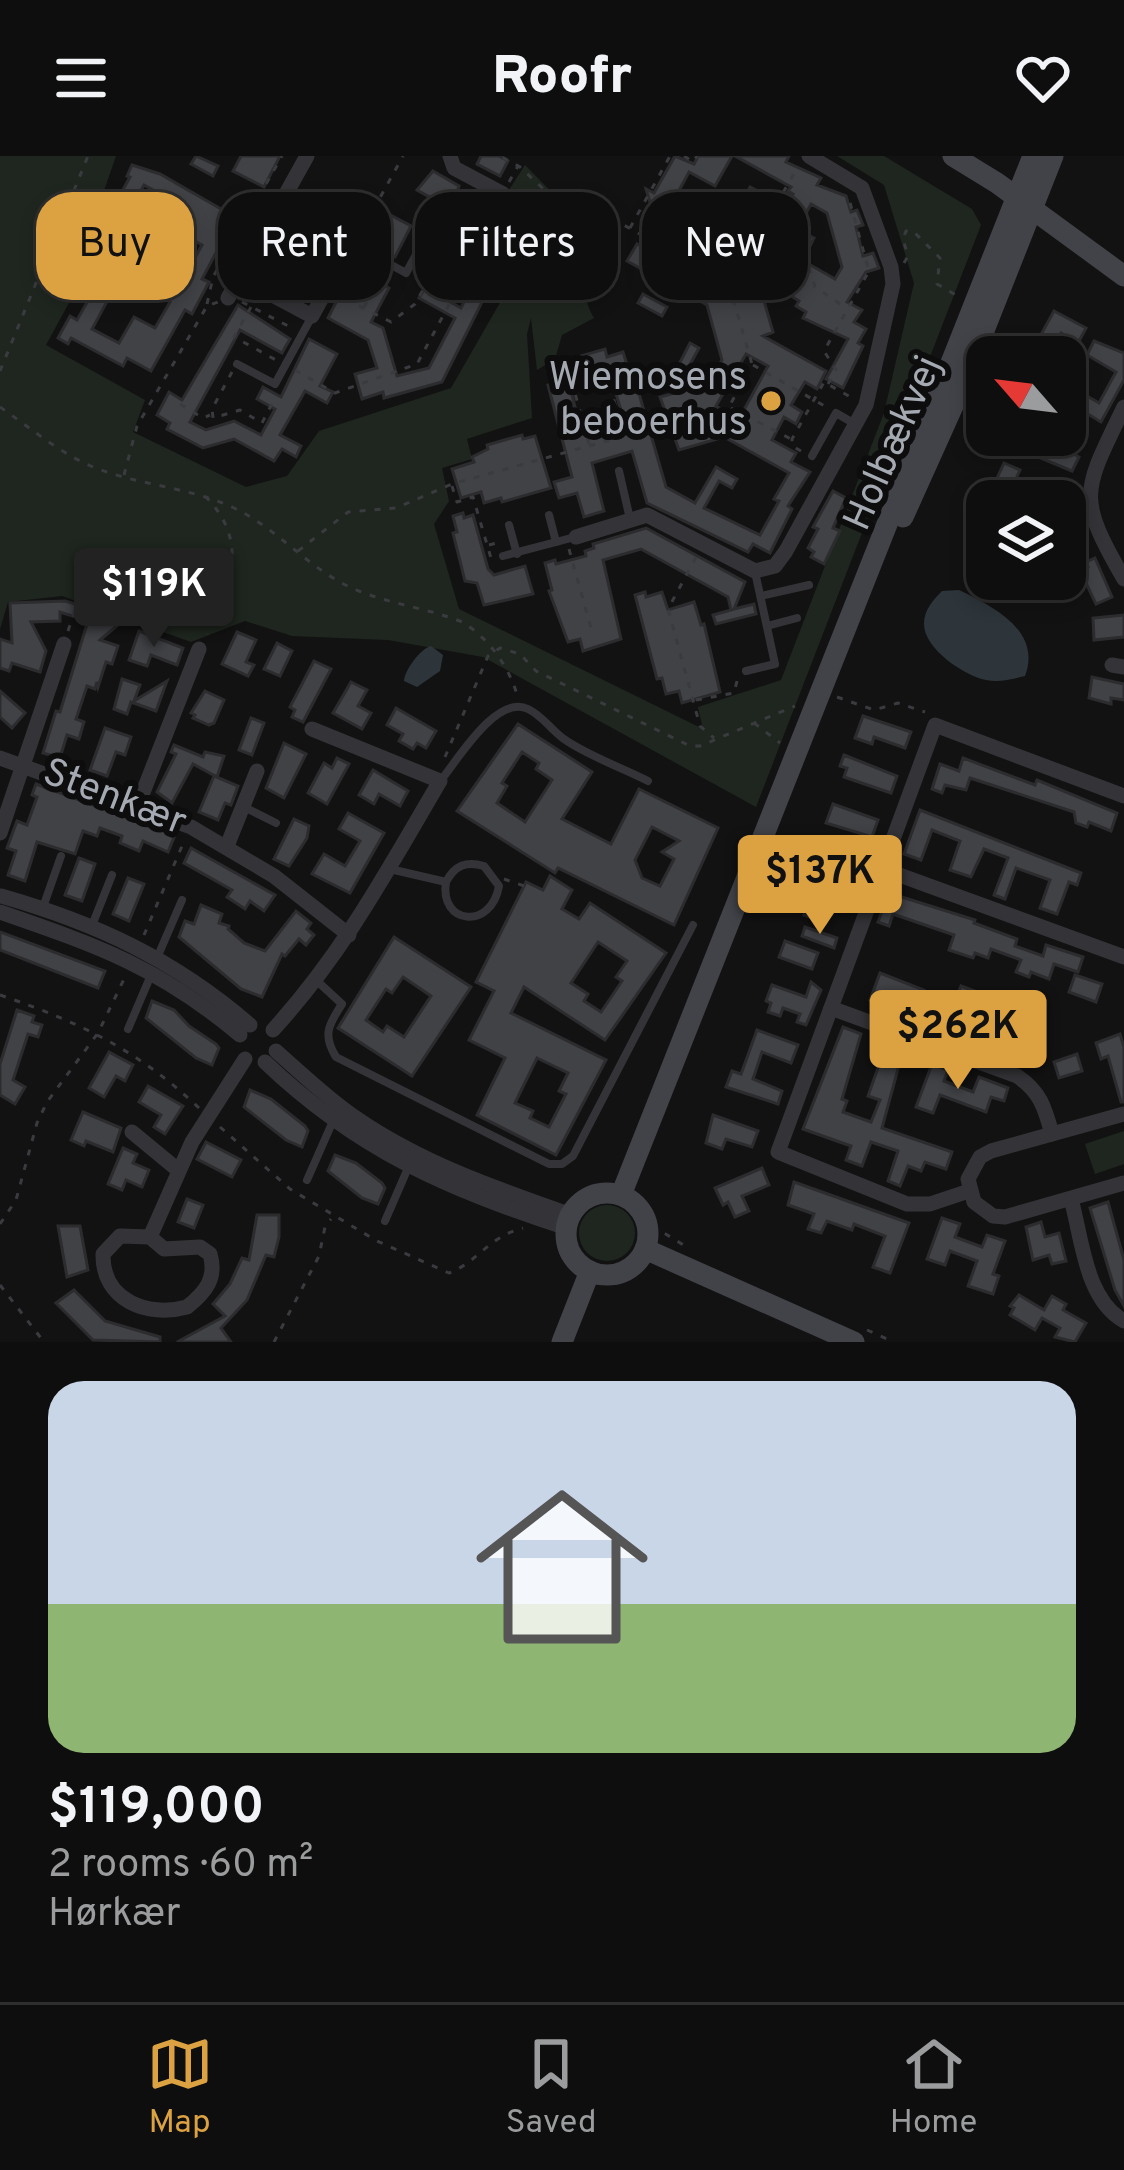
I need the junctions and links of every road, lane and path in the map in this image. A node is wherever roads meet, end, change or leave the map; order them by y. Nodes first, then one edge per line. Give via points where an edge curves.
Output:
1 (88, 156) edge
2 (282, 156) edge
3 (403, 156) edge
4 (450, 156) edge
5 (500, 156) edge
6 (519, 156) edge
7 (670, 156) edge
8 (684, 156) edge
9 (697, 156) edge
10 (807, 156) edge
11 (952, 156) edge
12 (1033, 156) edge
13 (1053, 156) edge
14 (300, 158) edge
15 (514, 164) junction
16 (283, 192) edge
17 (382, 192) edge
18 (493, 192) edge
19 (545, 192) edge
20 (785, 192) edge
21 (848, 196) dead end
22 (1024, 203) junction
23 (618, 222) edge
24 (628, 230) junction
25 (642, 238) edge
26 (415, 257) edge
27 (391, 265) edge
28 (808, 265) edge
29 (891, 267) junction
30 (1124, 276) edge
31 (222, 300) edge
32 (236, 300) edge
33 (282, 300) edge
34 (321, 300) edge
35 (347, 300) edge
36 (367, 300) edge
37 (733, 300) edge
38 (973, 303) junction
39 (207, 307) junction
40 (251, 307) junction
41 (363, 308) junction
42 (848, 309) junction
43 (312, 316) junction
44 (302, 334) junction
45 (237, 364) joint
46 (752, 364) junction
47 (285, 365) junction
48 (0, 370) edge
49 (274, 384) junction
50 (828, 384) dead end
51 (180, 404) dead end
52 (1124, 406) edge
53 (0, 407) edge
54 (729, 407) junction
55 (836, 413) junction
56 (213, 414) junction
57 (856, 424) junction
58 (624, 436) junction
59 (792, 439) dead end
60 (590, 446) junction
61 (812, 456) dead end
62 (619, 471) dead end
63 (124, 476) junction
64 (452, 484) junction
65 (204, 495) junction
66 (549, 515) dead end
67 (631, 520) junction
68 (509, 525) dead end
69 (566, 539) junction
70 (501, 542) dead end
71 (1103, 543) junction
72 (703, 544) junction
73 (488, 546) junction
74 (298, 551) junction
75 (1086, 551) edge
76 (517, 554) junction
77 (503, 556) dead end
78 (493, 565) dead end
79 (755, 571) junction
80 (1124, 579) edge
81 (809, 585) dead end
82 (760, 596) junction
83 (223, 601) junction
84 (797, 618) dead end
85 (767, 626) junction
86 (591, 628) dead end
87 (64, 644) joint
88 (199, 649) joint
89 (494, 650) junction
90 (747, 671) joint
91 (694, 700) junction
92 (818, 702) junction
93 (520, 706) junction
94 (754, 723) junction
95 (312, 729) dead end
96 (332, 737) junction
97 (716, 739) junction
98 (780, 743) dead end
99 (324, 755) dead end
100 (0, 758) edge
101 (23, 765) junction
102 (257, 771) dead end
103 (440, 781) junction
104 (648, 781) dead end
105 (1124, 796) edge
106 (137, 805) junction
107 (243, 806) junction
108 (276, 823) dead end
109 (191, 827) junction
110 (0, 833) edge
111 (227, 846) junction
112 (61, 856) dead end
113 (388, 868) junction
114 (883, 869) junction
115 (112, 875) dead end
116 (497, 881) junction
117 (446, 882) junction
118 (524, 886) dead end
119 (0, 900) edge
120 (182, 900) dead end
121 (43, 910) junction
122 (693, 925) dead end
123 (91, 928) junction
124 (349, 935) junction
125 (135, 954) junction
126 (1124, 957) edge
127 (155, 965) junction
128 (317, 981) junction
129 (0, 995) edge
130 (831, 1008) junction
131 (128, 1029) dead end
132 (245, 1030) junction
133 (273, 1030) junction
134 (98, 1033) junction
135 (271, 1057) junction
136 (245, 1059) junction
137 (1124, 1114) edge
138 (206, 1115) junction
139 (333, 1121) junction
140 (132, 1132) dead end
141 (1052, 1134) junction
142 (409, 1166) junction
143 (178, 1170) junction
144 (307, 1180) dead end
145 (1124, 1183) edge
146 (969, 1191) junction
147 (621, 1195) junction
148 (1071, 1199) junction
149 (333, 1216) junction
150 (385, 1221) dead end
151 (569, 1222) junction
152 (0, 1224) edge
153 (525, 1228) dead end
154 (150, 1237) junction
155 (645, 1249) junction
156 (590, 1271) junction
157 (0, 1285) edge
158 (1124, 1321) edge
159 (44, 1342) edge
160 (274, 1342) edge
161 (562, 1342) edge
162 (854, 1342) edge

1 - 48 path
2 - 39 path via 214,277
3 - 17 path
4 - 18 street via 454,168
5 - 15 path
6 - 15 path
7 - 24 path
8 - 9 path via 693,163
10 - 20 path
10 - 29 street via 862,188
11 - 22 street
12 - 22 street, Holbækvej
13 - 22 street, Holbækvej
14 - 16 street
15 - 19 path
21 - 42 path via 869,271
22 - 30 street
22 - 38 street, Holbækvej
22 - 92 street, Holbækvej via 962,386
23 - 24 path
24 - 25 path
26 - 27 lane via 406,273
28 - 42 path via 823,296
29 - 38 path via 906,263 903,239 913,231 940,258 938,284
29 - 57 street
31 - 39 path
32 - 40 path
33 - 43 street
34 - 43 street
35 - 41 path
36 - 41 path
37 - 46 path
38 - 92 street, Holbækvej
39 - 63 path via 137,426
40 - 44 path
40 - 47 path via 234,337
41 - 47 path via 392,322 425,286 452,301 417,364 371,383 335,393
42 - 50 path via 824,351 836,370
43 - 44 lane
44 - 47 lane
45 - 49 lane
45 - 56 path
46 - 54 path
46 - 55 path
47 - 49 lane
49 - 56 path via 281,388 262,423 240,410
51 - 56 path via 203,418
52 - 71 street via 1090,495
53 - 63 path via 71,456
54 - 58 path
54 - 59 path
55 - 57 lane
55 - 61 lane
57 - 79 street via 786,551 775,566
58 - 60 path
58 - 60 path via 607,376 574,386
60 - 64 path
62 - 67 lane
63 - 65 path
64 - 73 path via 457,502 473,497
64 - 74 path via 396,508 348,512
65 - 74 path via 265,524
65 - 83 path via 222,513 233,547
66 - 69 lane
67 - 69 street
67 - 72 street via 647,515
68 - 76 lane
69 - 76 lane
69 - 86 path
70 - 73 path
71 - 75 path
71 - 80 street
72 - 79 street
72 - 91 path via 668,609
73 - 78 path
74 - 89 path via 358,592 462,622
76 - 77 lane
79 - 82 lane
81 - 82 lane
82 - 85 lane
83 - 87 path via 177,611 79,598
83 - 88 path
84 - 85 lane
85 - 90 lane via 775,664
87 - 101 street
88 - 106 street
89 - 93 path
89 - 97 path via 520,654 536,670 690,746
89 - 103 path
90 - 91 path via 734,693
91 - 97 path via 700,727
92 - 94 path
92 - 147 street, Holbækvej
93 - 103 lane via 492,718
93 - 104 lane via 563,739
94 - 97 path
94 - 98 path
95 - 96 street
96 - 99 street
96 - 103 street
100 - 101 street, Stenkær
101 - 106 street, Stenkær
101 - 110 street
102 - 107 street, Stenkær
103 - 113 street
105 - 114 street via 935,725
106 - 109 street, Stenkær
107 - 108 lane
107 - 111 street, Stenkær
109 - 111 street, Stenkær
109 - 125 path
111 - 124 street, Stenkær
112 - 121 lane
113 - 117 lane
113 - 124 street
114 - 126 street
114 - 130 street
115 - 123 lane
116 - 117 lane via 470,862
116 - 117 lane via 496,900 476,917 450,907
116 - 118 path
119 - 121 street
119 - 125 street
120 - 127 lane
121 - 123 street
122 - 128 lane via 562,1164 336,1057 328,1027 342,1004
123 - 125 street
124 - 128 street
125 - 127 street
125 - 134 path
127 - 131 lane
127 - 132 street via 214,994
128 - 133 street
129 - 134 path
130 - 141 street via 1018,1076 1044,1103
130 - 146 street via 778,1153 907,1204
132 - 133 street
132 - 136 street
133 - 135 street
134 - 138 path via 136,1054
134 - 152 path via 47,1102 16,1200
135 - 136 street
135 - 139 street
135 - 151 street via 408,1150
136 - 138 street
137 - 141 street
138 - 143 street
138 - 149 path via 290,1190
139 - 142 street
139 - 144 lane
140 - 143 street
141 - 146 street via 980,1157
142 - 150 lane
142 - 151 street via 485,1202
143 - 154 street
145 - 148 street
146 - 148 street via 982,1210 1005,1217
147 - 151 street via 592,1196
147 - 155 street via 646,1220
148 - 158 street via 1095,1288
149 - 153 path via 449,1273
149 - 160 path
151 - 156 street via 572,1253
154 - 154 street via 109,1244 102,1270 109,1285 152,1310 187,1306 210,1282 210,1254 164,1249
155 - 156 street via 628,1269
155 - 162 street
156 - 161 street
157 - 159 path

